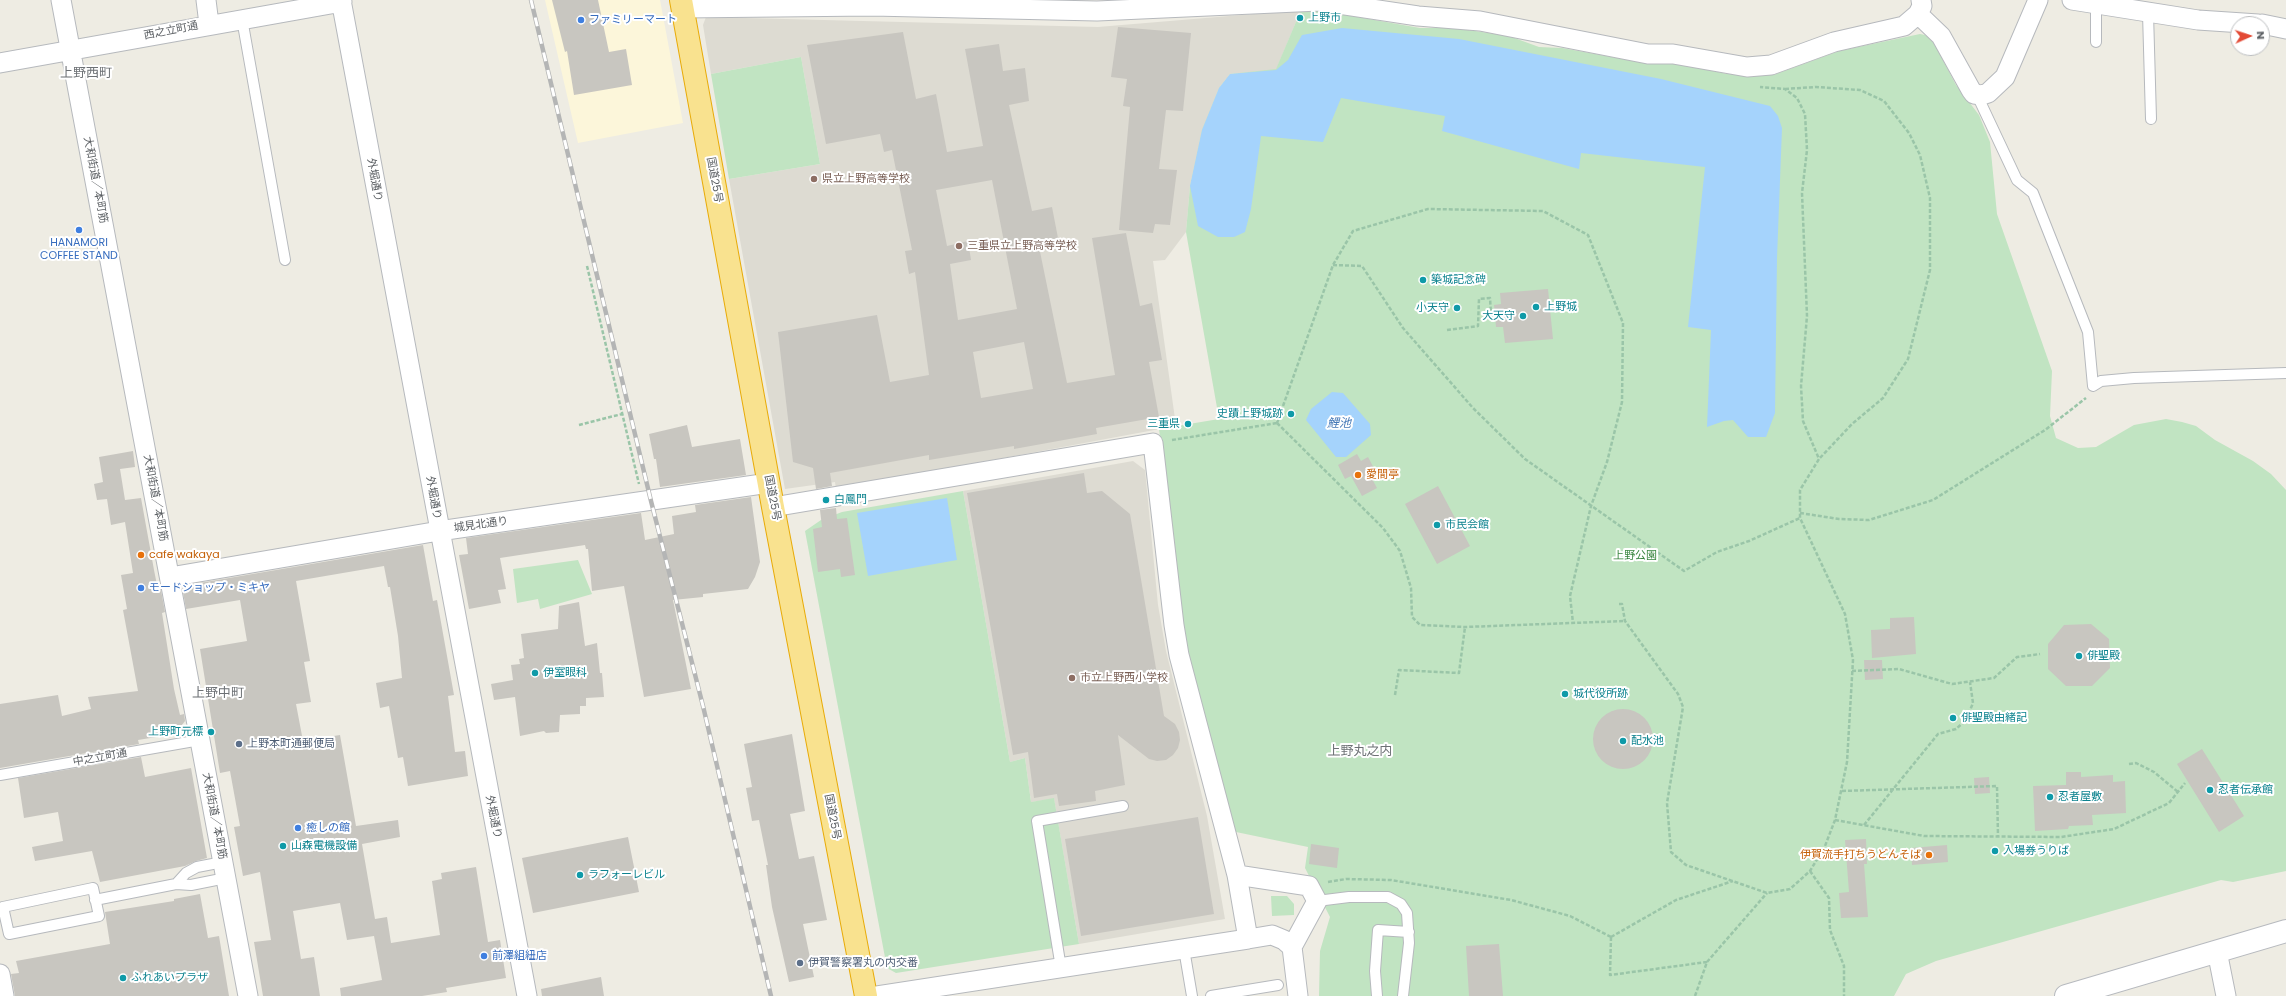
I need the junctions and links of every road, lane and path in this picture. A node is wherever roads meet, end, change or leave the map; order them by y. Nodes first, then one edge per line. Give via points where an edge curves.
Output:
1 (61, 0) edge
2 (206, 0) edge
3 (2038, 0) edge
4 (2072, 0) edge
5 (341, 1) edge
6 (1203, 3) edge
7 (2098, 3) edge
8 (682, 4) edge
9 (1920, 7) edge
10 (2148, 13) junction
11 (242, 19) junction
12 (2230, 22) edge
13 (209, 24) junction
14 (2270, 26) edge
15 (2286, 29) edge
16 (2096, 42) dead end
17 (70, 50) junction
18 (0, 63) edge
19 (1756, 86) dead end
20 (1785, 89) junction
21 (1978, 95) junction
22 (2151, 119) dead end
23 (285, 260) dead end
24 (1333, 265) junction
25 (587, 266) dead end
26 (1494, 315) dead end
27 (1447, 330) dead end
28 (2286, 373) edge
29 (2093, 386) junction
30 (622, 414) junction
31 (1277, 423) junction
32 (579, 426) dead end
33 (1153, 444) junction
34 (1819, 458) junction
35 (769, 483) junction
36 (644, 502) junction
37 (1591, 506) junction
38 (773, 507) junction
39 (1800, 513) junction
40 (1800, 518) junction
41 (439, 531) junction
42 (170, 576) junction
43 (1619, 604) dead end
44 (1625, 622) junction
45 (1573, 623) junction
46 (1465, 627) junction
47 (2040, 654) dead end
48 (1852, 671) junction
49 (1970, 682) junction
50 (1395, 695) dead end
51 (200, 740) junction
52 (2129, 764) dead end
53 (0, 775) edge
54 (2185, 783) dead end
55 (1892, 789) junction
56 (1842, 791) junction
57 (2178, 792) junction
58 (1123, 806) dead end
59 (1835, 820) junction
60 (1864, 825) junction
61 (1998, 837) junction
62 (224, 870) junction
63 (1810, 872) junction
64 (1237, 875) junction
65 (1734, 881) junction
66 (176, 884) junction
67 (1313, 893) junction
68 (1767, 893) junction
69 (95, 900) junction
70 (2, 907) edge
71 (2286, 931) edge
72 (1409, 932) junction
73 (1611, 937) junction
74 (1248, 939) junction
75 (1292, 947) junction
76 (1184, 949) junction
77 (2217, 951) junction
78 (1707, 962) junction
79 (1061, 968) junction
80 (0, 974) edge
81 (1278, 985) dead end
82 (1261, 992) edge
83 (4, 996) edge
84 (248, 996) edge
85 (527, 996) edge
86 (866, 996) edge
87 (878, 996) edge
88 (1192, 996) edge
89 (1211, 996) edge
90 (1298, 996) edge
91 (1377, 996) edge
92 (1403, 996) edge
93 (1695, 996) edge
94 (1844, 996) edge
95 (2066, 996) edge
96 (2226, 996) edge

1 - 17 street, 大和街道／本町筋
2 - 13 street
3 - 21 street via 2006,76 1988,93
4 - 7 street
5 - 11 street, 西之立町通
5 - 41 street, 外堀通り
6 - 8 street via 1097,11
6 - 9 street via 1319,0 1418,16 1480,22 1648,54 1673,54 1747,67 1771,65 1834,42 1904,26
7 - 10 street
7 - 16 lane
8 - 35 highway, 国道25号
9 - 21 street via 1941,36 1971,90
10 - 12 street
10 - 22 lane
11 - 13 street, 西之立町通
11 - 23 lane
13 - 17 street, 西之立町通
14 - 15 street
17 - 18 street, 西之立町通
17 - 42 street, 大和街道／本町筋
19 - 20 path
20 - 34 path via 1797,98 1804,114 1807,150 1802,193 1807,316 1801,386 1803,421
20 - 34 path via 1816,87 1860,90 1884,101 1909,133 1920,155 1930,198 1930,270 1908,359 1883,398 1852,424
21 - 29 lane via 2017,180 2033,193 2088,332
24 - 31 path
24 - 37 path via 1362,266 1402,328 1473,408 1525,460
24 - 37 path via 1353,231 1428,209 1543,211 1588,235 1623,323 1622,402 1607,462
25 - 30 path
26 - 27 path via 1491,315 1490,298 1479,299 1478,326
28 - 29 lane via 2134,378 2101,381
29 - 39 path via 2090,396 2073,411 1933,500 1869,520 1839,519
30 - 32 path
30 - 36 path
31 - 33 path
31 - 46 path via 1383,528 1400,551 1411,588 1412,617 1420,625
33 - 38 street
33 - 64 street via 1178,647
34 - 39 path via 1800,490
35 - 36 street, 城見北通り
35 - 38 highway, 国道25号
36 - 41 street, 城見北通り
37 - 40 path via 1684,571 1717,552
37 - 45 path via 1570,596
38 - 86 highway, 国道25号
39 - 40 path
40 - 48 path via 1845,614 1853,660
41 - 42 street, 城見北通り
41 - 85 street, 外堀通り
42 - 51 street, 大和街道／本町筋
43 - 44 path via 1622,604
44 - 45 path
44 - 65 path via 1678,694 1683,707 1667,803 1671,852 1686,864
45 - 46 path
46 - 50 path via 1458,673 1399,670
47 - 49 path via 2017,657 1994,678
48 - 49 path via 1899,669 1952,684
48 - 56 path via 1847,762
49 - 55 path via 1973,703 1966,720 1956,729 1938,734
51 - 53 lane, 中之立町通
51 - 62 street, 大和街道／本町筋
52 - 57 path via 2136,763 2154,772
54 - 57 path
55 - 56 path
55 - 60 path
55 - 61 path via 1997,786
56 - 59 path
57 - 61 path via 2169,804 2114,829 2061,837
58 - 79 lane via 1037,821
59 - 60 path
59 - 63 path via 1825,846
60 - 61 path via 1924,836
62 - 66 lane via 191,885
62 - 66 lane via 197,867 186,873
62 - 84 street, 大和街道／本町筋
63 - 68 path via 1790,889
63 - 94 path via 1829,898 1830,930 1844,966
64 - 67 street
64 - 74 street
65 - 68 path
65 - 73 path via 1676,900
66 - 69 lane
67 - 72 lane via 1349,897 1388,897 1401,904 1407,913
67 - 73 path via 1346,879 1406,882 1511,900 1570,916
67 - 75 street
68 - 78 path
69 - 70 lane via 93,888
69 - 70 lane via 99,916 9,934
71 - 77 street
72 - 91 lane via 1378,930 1375,970
72 - 92 lane
73 - 78 path via 1610,975
74 - 75 street via 1272,935
74 - 76 street
75 - 90 street
76 - 79 street
76 - 88 lane
77 - 95 street
77 - 96 street
78 - 93 path
79 - 87 street
80 - 83 street
81 - 82 lane
82 - 89 lane

